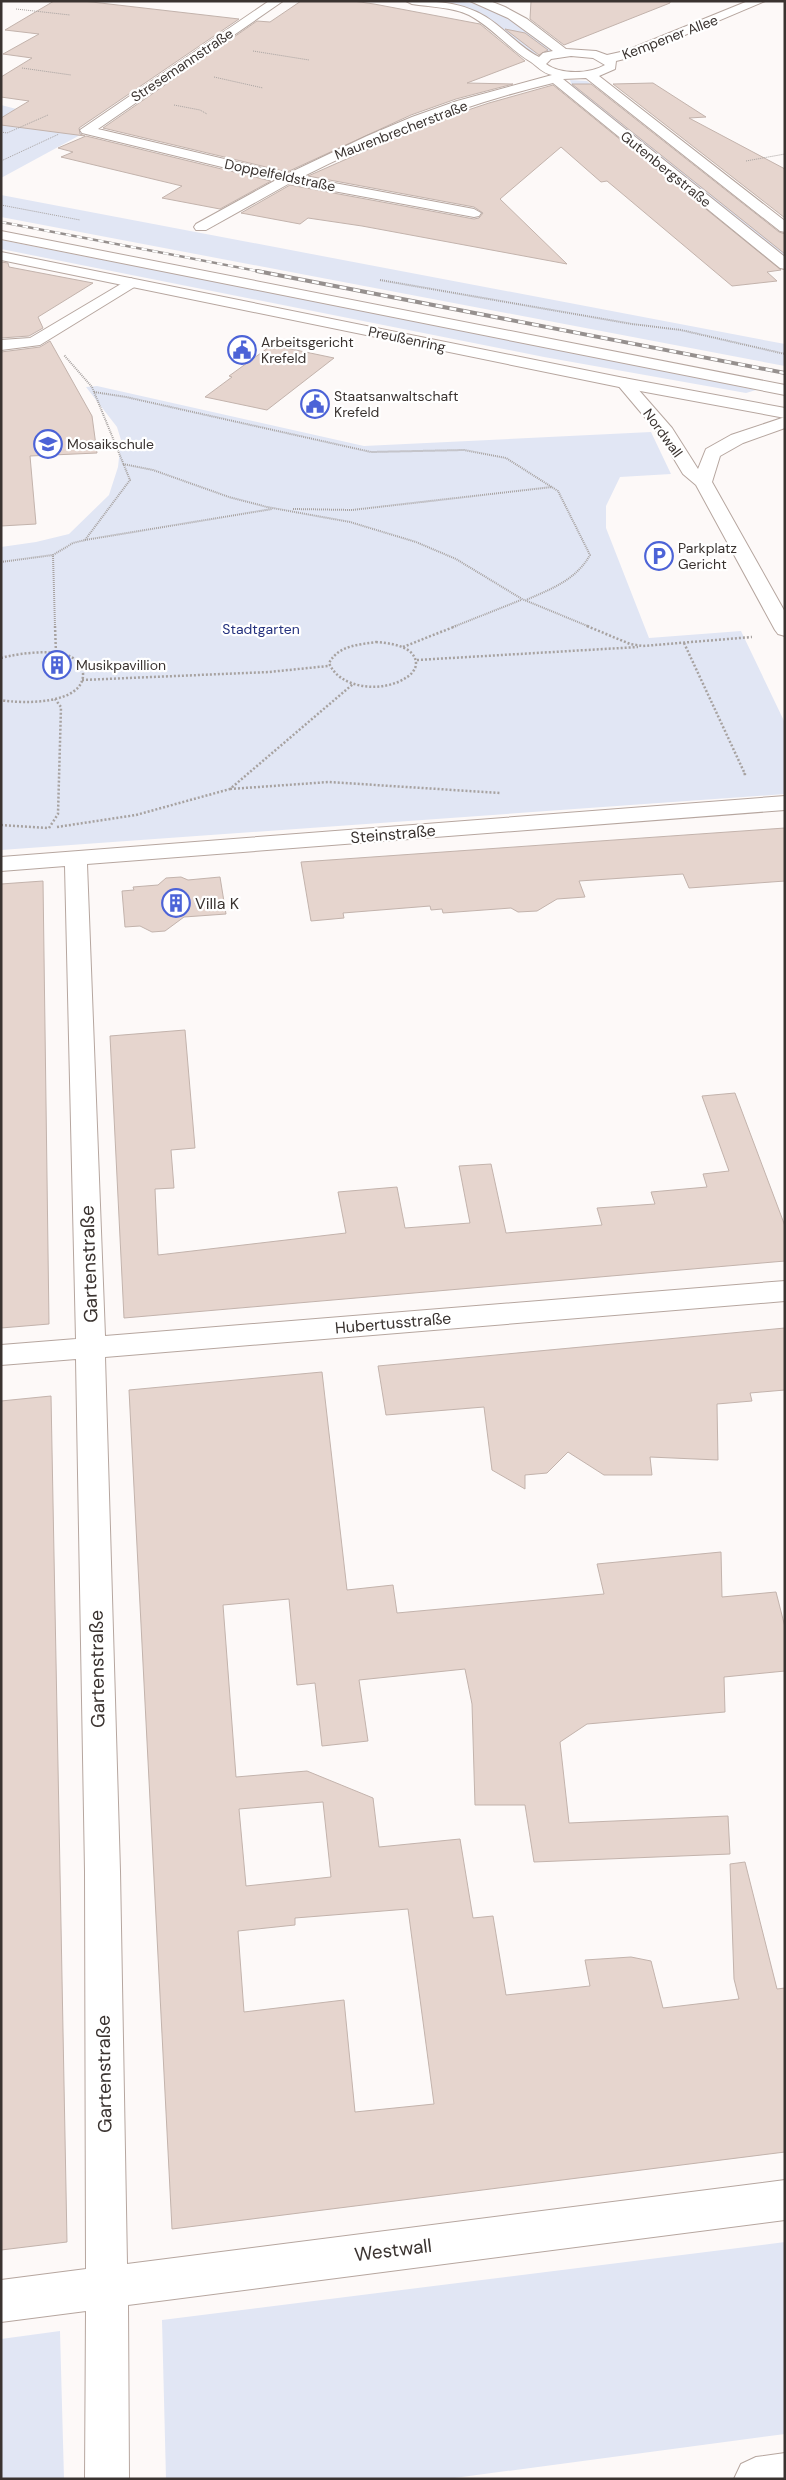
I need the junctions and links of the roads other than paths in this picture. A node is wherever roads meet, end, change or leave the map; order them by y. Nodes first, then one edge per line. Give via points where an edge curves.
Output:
1 (277, 1) edge
2 (412, 1) edge
3 (476, 1) edge
4 (759, 1) edge
5 (563, 53) junction
6 (608, 59) junction
7 (539, 61) junction
8 (589, 74) junction
9 (559, 76) junction
10 (87, 130) joint
11 (286, 178) junction
12 (474, 213) dead end
13 (201, 227) dead end
14 (785, 228) edge
15 (1, 235) edge
16 (1, 256) edge
17 (785, 265) edge
18 (131, 283) junction
19 (1, 345) edge
20 (624, 383) junction
21 (785, 390) edge
22 (785, 414) edge
23 (785, 422) edge
24 (703, 482) junction
25 (785, 630) edge
26 (785, 803) edge
27 (76, 859) junction
28 (1, 864) edge
29 (785, 1291) edge
30 (91, 1348) junction
31 (1, 1356) edge
32 (785, 2200) edge
33 (108, 2286) junction
34 (1, 2301) edge
35 (785, 2475) edge
36 (107, 2479) edge
37 (756, 2479) edge

1 - 10 street, Stresemannstraße
2 - 7 street via 472,12 527,56
3 - 5 street via 497,6
4 - 6 street, Kempener Allee via 629,54
5 - 6 street via 588,53
5 - 7 street
6 - 8 street via 611,63 609,68
7 - 9 street via 540,66
8 - 9 street
8 - 14 street, Gutenbergstraße
9 - 11 street, Maurenbrecherstraße via 492,94 410,123
9 - 17 street, Gutenbergstraße
10 - 11 street, Doppelfeldstraße
11 - 12 street, Doppelfeldstraße
11 - 13 street, Maurenbrecherstraße
15 - 21 street, Preußenring
16 - 18 street, Preußenring
18 - 19 street via 34,342
18 - 20 street, Preußenring
20 - 22 street, Preußenring
20 - 24 street, Nordwall via 666,432 689,470
23 - 24 street via 736,439 712,453
24 - 25 street, Nordwall
26 - 27 street, Steinstraße
27 - 28 street, Steinstraße
27 - 30 street, Gartenstraße
29 - 30 street, Hubertusstraße
30 - 31 street, Hubertusstraße
30 - 33 street, Gartenstraße
32 - 33 street, Westwall
33 - 34 street, Westwall
33 - 36 street, Gartenstraße
35 - 37 street

